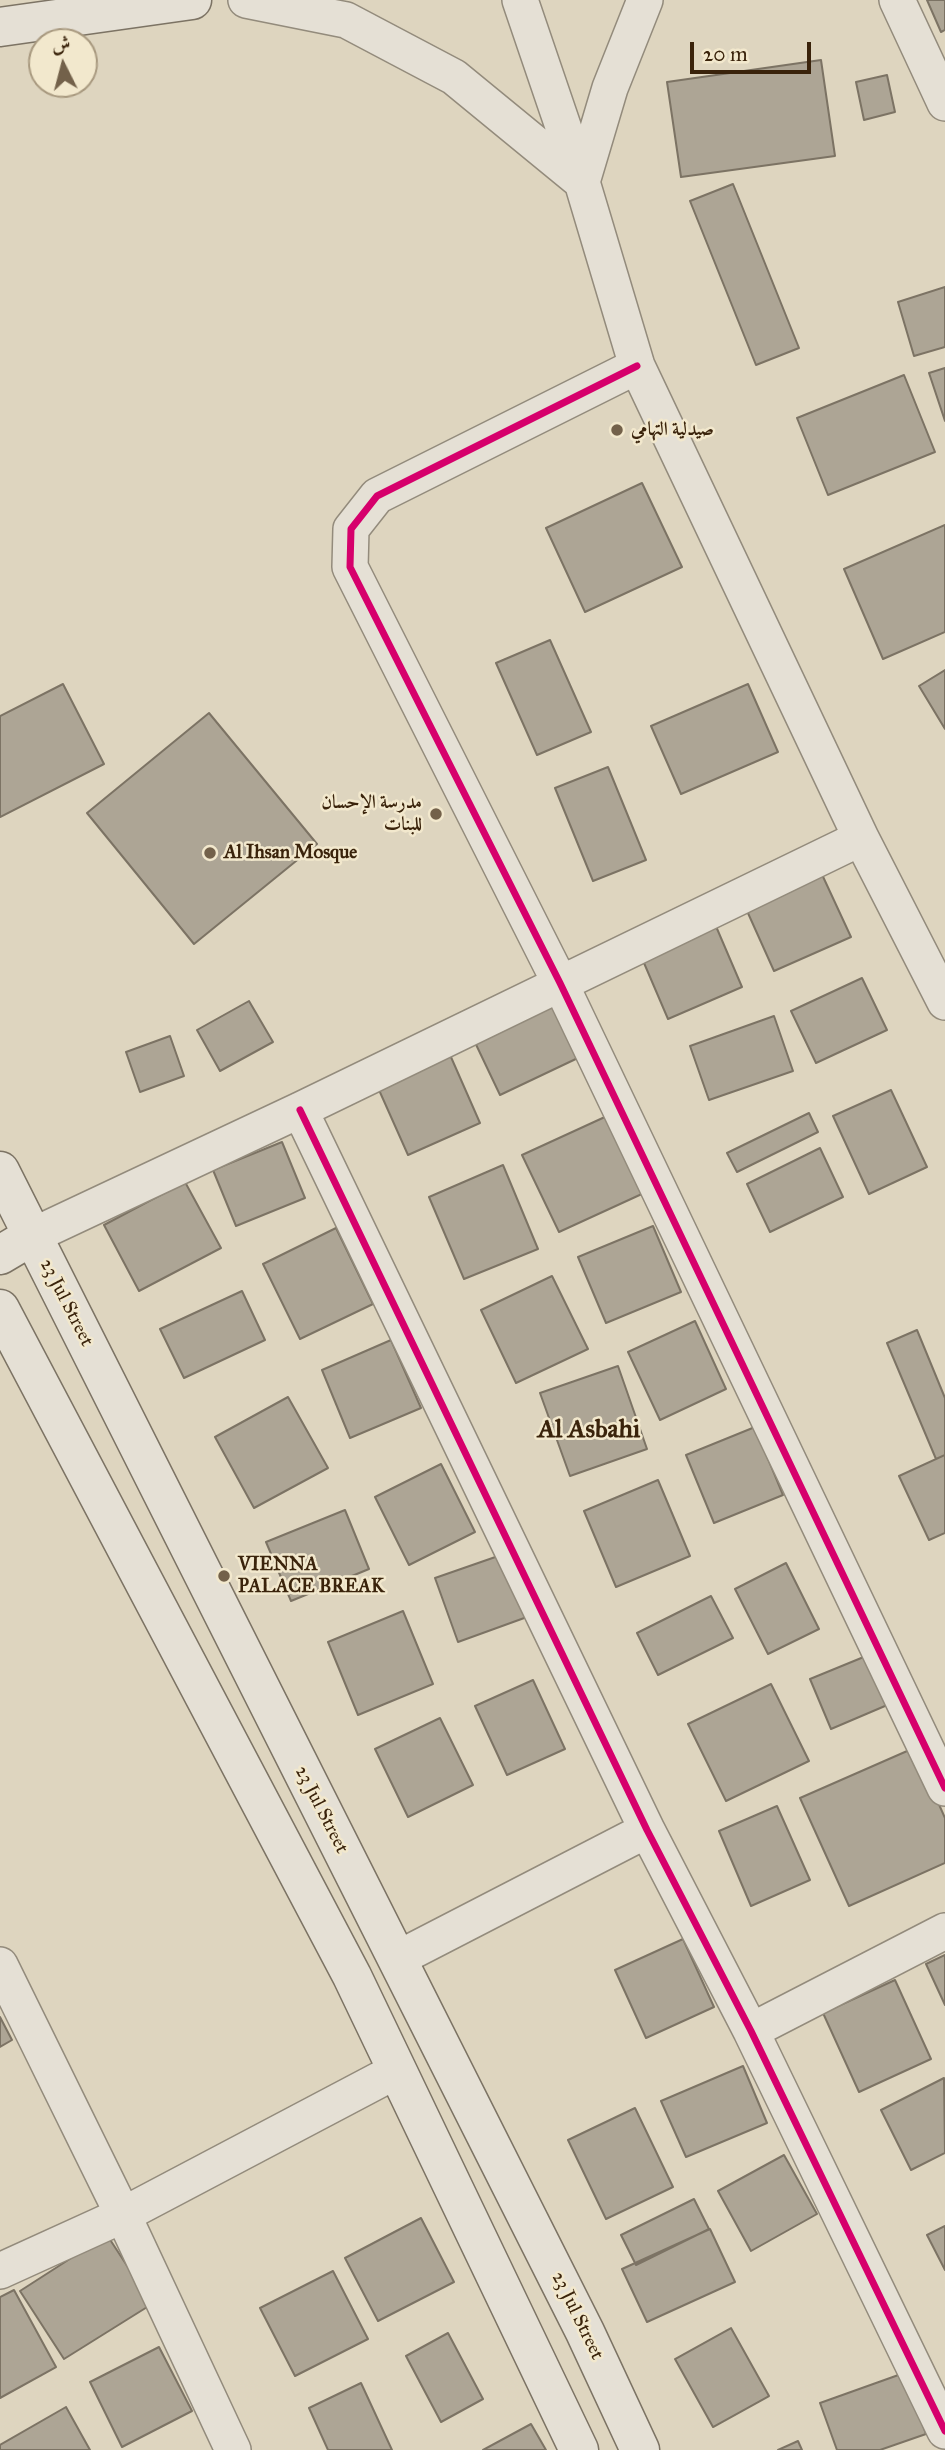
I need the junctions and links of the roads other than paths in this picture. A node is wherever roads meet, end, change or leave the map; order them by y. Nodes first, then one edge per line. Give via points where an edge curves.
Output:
1 (192, 0) edge
2 (246, 0) edge
3 (520, 0) edge
4 (645, 0) edge
5 (897, 0) edge
6 (0, 27) edge
7 (945, 103) edge
8 (582, 181) junction
9 (637, 366) junction
10 (861, 838) junction
11 (560, 983) junction
12 (945, 1002) edge
13 (300, 1110) junction
14 (0, 1171) edge
15 (16, 1245) edge
16 (0, 1308) edge
17 (945, 1788) edge
18 (647, 1830) junction
19 (945, 1931) edge
20 (397, 1959) junction
21 (0, 1965) edge
22 (751, 2031) junction
23 (396, 2071) junction
24 (123, 2215) junction
25 (0, 2272) edge
26 (945, 2431) edge
27 (233, 2450) edge
28 (579, 2450) edge
29 (640, 2450) edge

1 - 6 street
2 - 8 street via 346,20 454,76
3 - 8 street
4 - 8 street via 610,88
5 - 7 street
8 - 9 street
9 - 10 street
9 - 11 street via 377,496 351,529 350,568
10 - 11 street
10 - 12 street
11 - 13 street
11 - 17 street
13 - 15 street
13 - 18 street
14 - 15 street, 23 Jul Street
15 - 20 street, 23 Jul Street
16 - 23 street via 352,1976
18 - 20 street
18 - 22 street
19 - 22 street
20 - 29 street, 23 Jul Street
21 - 24 street
22 - 26 street
23 - 24 street
23 - 28 street
24 - 25 street
24 - 27 street

